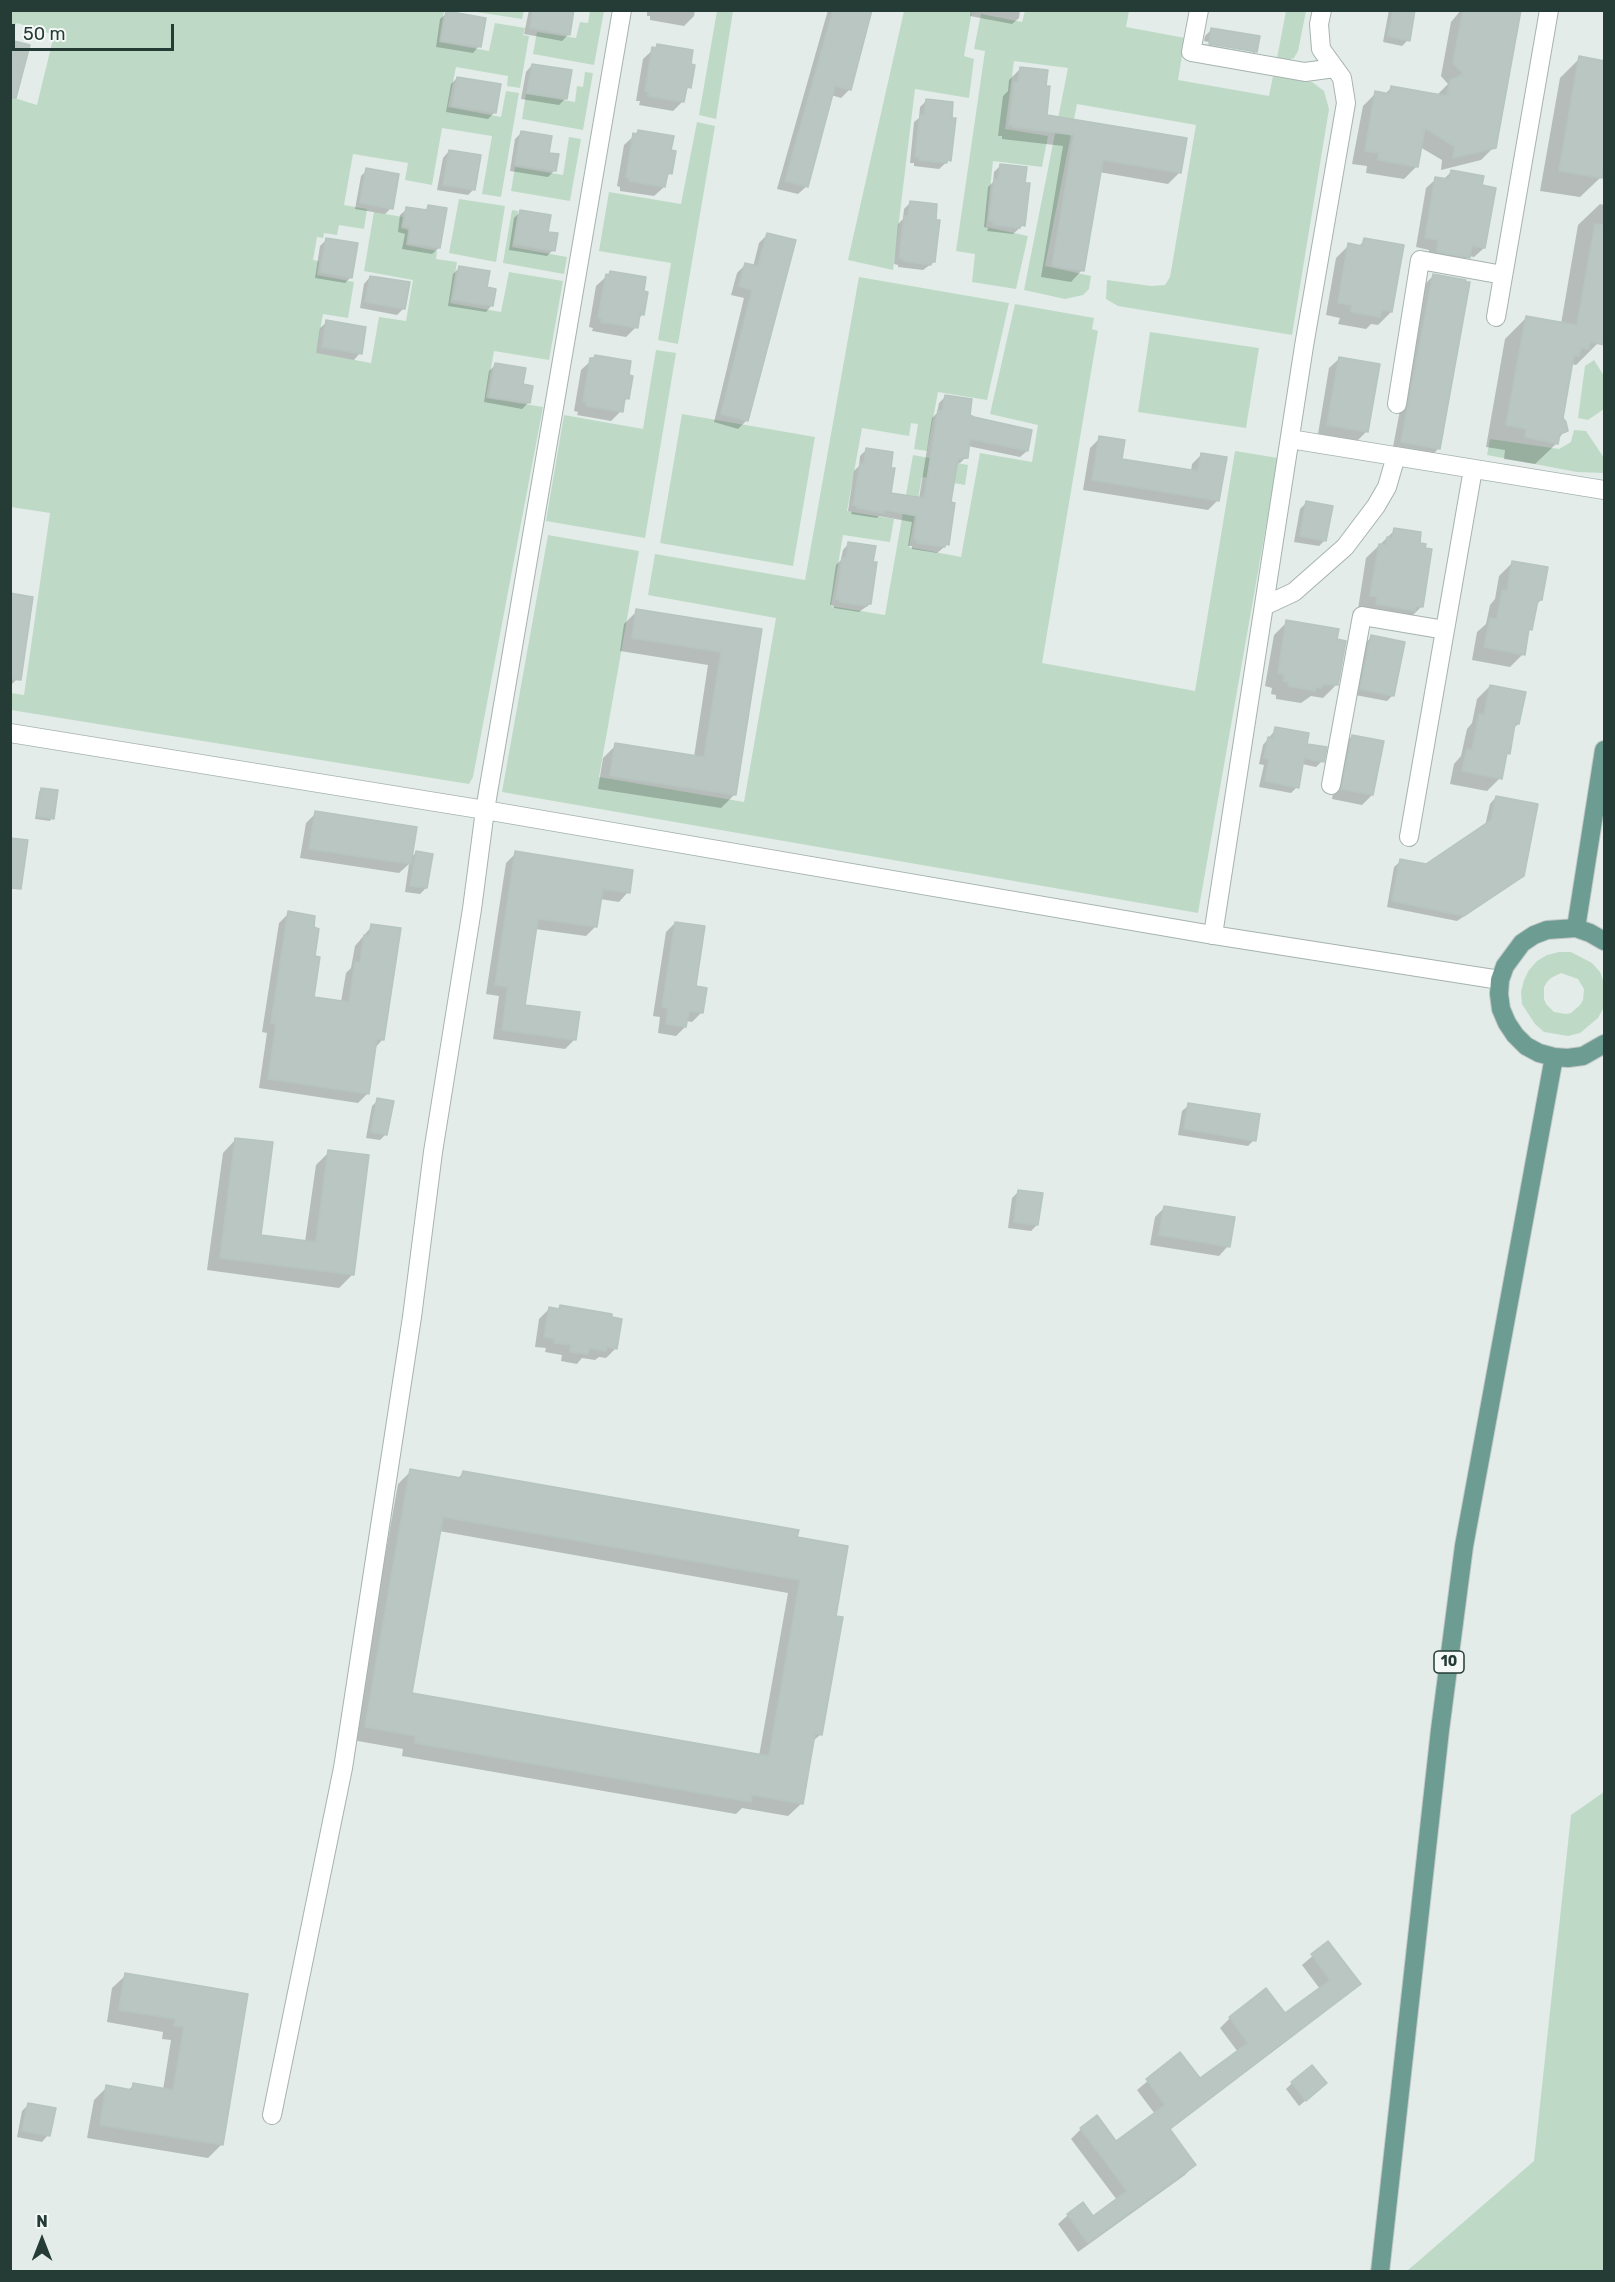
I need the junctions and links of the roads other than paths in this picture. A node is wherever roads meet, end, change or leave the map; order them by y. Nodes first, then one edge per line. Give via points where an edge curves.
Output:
1 (622, 10) edge
2 (1199, 10) edge
3 (1322, 10) edge
4 (1549, 10) edge
5 (1335, 68) junction
6 (1503, 275) junction
7 (1496, 317) dead end
8 (1396, 404) dead end
9 (1290, 438) junction
10 (1396, 456) junction
11 (1473, 469) junction
12 (1605, 490) edge
13 (1264, 606) junction
14 (1444, 630) junction
15 (10, 733) edge
16 (1605, 750) edge
17 (1331, 785) dead end
18 (485, 810) junction
19 (1409, 837) dead end
20 (1576, 928) junction
21 (1213, 935) junction
22 (1605, 941) edge
23 (1500, 980) junction
24 (1605, 1044) edge
25 (1554, 1057) junction
26 (272, 2115) dead end
27 (1380, 2271) edge

1 - 18 street
2 - 5 street via 1191,52 1305,72
3 - 5 street via 1321,49
4 - 6 street
5 - 9 street via 1342,78 1346,104
6 - 7 street
6 - 8 street via 1420,260
9 - 10 street
9 - 13 street
10 - 11 street
10 - 13 street via 1387,487 1345,547 1294,592
11 - 12 street
11 - 14 street
13 - 21 street
14 - 17 street via 1362,616
14 - 19 street
15 - 18 street
16 - 20 main road
18 - 21 street
18 - 26 street via 343,1768
20 - 22 main road
20 - 23 main road via 1554,928 1522,943
21 - 23 street
23 - 25 main road via 1501,1009 1515,1035 1526,1046
24 - 25 main road via 1582,1056
25 - 27 main road, 10 via 1464,1546

